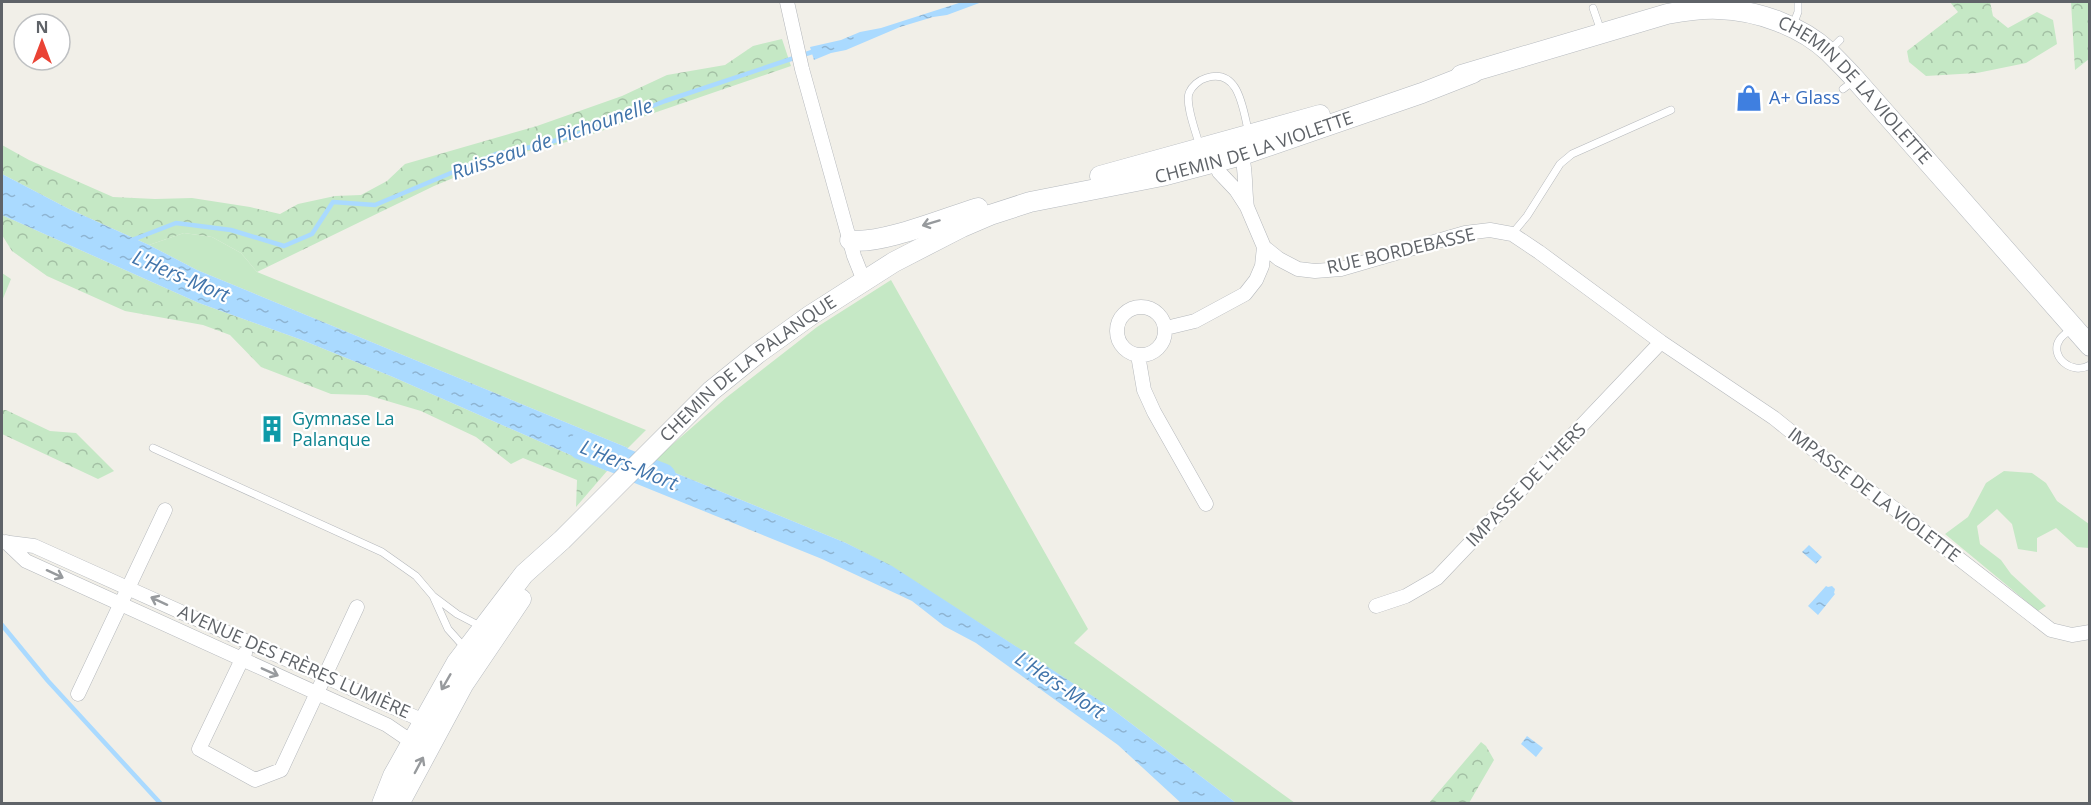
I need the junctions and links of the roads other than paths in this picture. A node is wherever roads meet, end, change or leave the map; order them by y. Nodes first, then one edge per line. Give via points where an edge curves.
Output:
1 (787, 2) edge
2 (1798, 2) edge
3 (1593, 8) dead end
4 (1792, 27) junction
5 (1601, 34) junction
6 (1671, 110) dead end
7 (1249, 147) junction
8 (1206, 158) junction
9 (1047, 190) junction
10 (1030, 202) junction
11 (1247, 207) junction
12 (1512, 234) junction
13 (850, 240) junction
14 (1264, 247) junction
15 (894, 262) joint
16 (864, 281) junction
17 (1166, 328) junction
18 (2073, 328) junction
19 (1661, 342) junction
20 (2090, 346) edge
21 (1138, 355) junction
22 (2090, 365) edge
23 (153, 448) dead end
24 (1206, 504) dead end
25 (165, 510) dead end
26 (4, 542) edge
27 (129, 587) junction
28 (433, 596) junction
29 (121, 605) junction
30 (1376, 606) dead end
31 (357, 607) dead end
32 (2090, 633) edge
33 (485, 637) junction
34 (249, 643) junction
35 (466, 648) junction
36 (241, 659) junction
37 (326, 678) junction
38 (78, 694) dead end
39 (318, 694) junction
40 (423, 722) junction
41 (432, 739) junction
42 (412, 742) junction
43 (382, 804) edge
44 (399, 804) edge

1 - 13 street
2 - 4 lane
3 - 5 lane
4 - 5 street, CHEMIN DE LA VIOLETTE via 1755,14 1696,9
4 - 18 street, CHEMIN DE LA VIOLETTE via 1834,46 1849,84
5 - 7 street, CHEMIN DE LA VIOLETTE via 1418,86
6 - 12 lane via 1572,154 1560,164
7 - 8 street, CHEMIN DE LA VIOLETTE
7 - 8 street, CHEMIN DE LA VIOLETTE via 1226,141
7 - 8 lane via 1236,87 1222,75 1213,76 1202,79 1189,94
7 - 11 street
8 - 9 street, CHEMIN DE LA VIOLETTE
8 - 10 street, CHEMIN DE LA VIOLETTE via 1155,177
8 - 11 street
9 - 10 street, CHEMIN DE LA VIOLETTE
9 -> 13 street, CHEMIN DE LA VIOLETTE via 885,237
10 - 15 street, CHEMIN DE LA VIOLETTE via 962,227
11 - 14 street
12 - 14 street, RUE BORDEBASSE via 1490,230 1465,233 1341,269 1315,271 1298,269
12 - 19 street, RUE BORDEBASSE
13 - 16 street
14 - 17 street via 1262,266 1245,294 1195,321
15 - 16 street, CHEMIN DE LA PALANQUE
16 - 33 street, CHEMIN DE LA PALANQUE via 758,353 711,391 562,540
17 - 21 street via 1162,345 1147,355
17 - 21 street via 1155,310 1144,306 1124,313 1116,333 1128,352
18 - 20 street, CHEMIN DE LA VIOLETTE
18 - 22 lane via 2059,340 2059,357 2068,367
19 - 30 street, IMPASSE DE L'HERS via 1437,578 1406,596
19 - 32 street, IMPASSE DE LA VIOLETTE via 1774,418 2051,630 2072,635
21 - 24 street via 1144,390 1154,412
23 - 28 lane via 382,552 416,576
25 - 27 street
26 - 27 street, AVENUE DES FRÈRES LUMIÈRE via 34,546
26 -> 29 street, AVENUE DES FRÈRES LUMIÈRE via 26,561
27 - 29 street
34 -> 27 street, AVENUE DES FRÈRES LUMIÈRE
28 - 33 lane
28 - 35 lane via 448,629
29 - 36 street, AVENUE DES FRÈRES LUMIÈRE
29 - 38 street
31 - 37 street
33 - 35 street, CHEMIN DE LA PALANQUE
33 - 41 street, CHEMIN DE LA PALANQUE
34 - 36 street
34 - 37 street, AVENUE DES FRÈRES LUMIÈRE
35 -> 40 street, CHEMIN DE LA PALANQUE
36 -> 39 street, AVENUE DES FRÈRES LUMIÈRE
36 - 39 street via 199,749 255,780 281,770
37 - 39 street
37 - 40 street, AVENUE DES FRÈRES LUMIÈRE
39 - 42 street, AVENUE DES FRÈRES LUMIÈRE via 387,725
40 - 41 street, AVENUE DES FRÈRES LUMIÈRE
40 - 42 street, CHEMIN DE LA PALANQUE
41 - 42 street, AVENUE DES FRÈRES LUMIÈRE
44 -> 41 street, CHEMIN DE LA PALANQUE
42 - 43 street, CHEMIN DE LA PALANQUE

